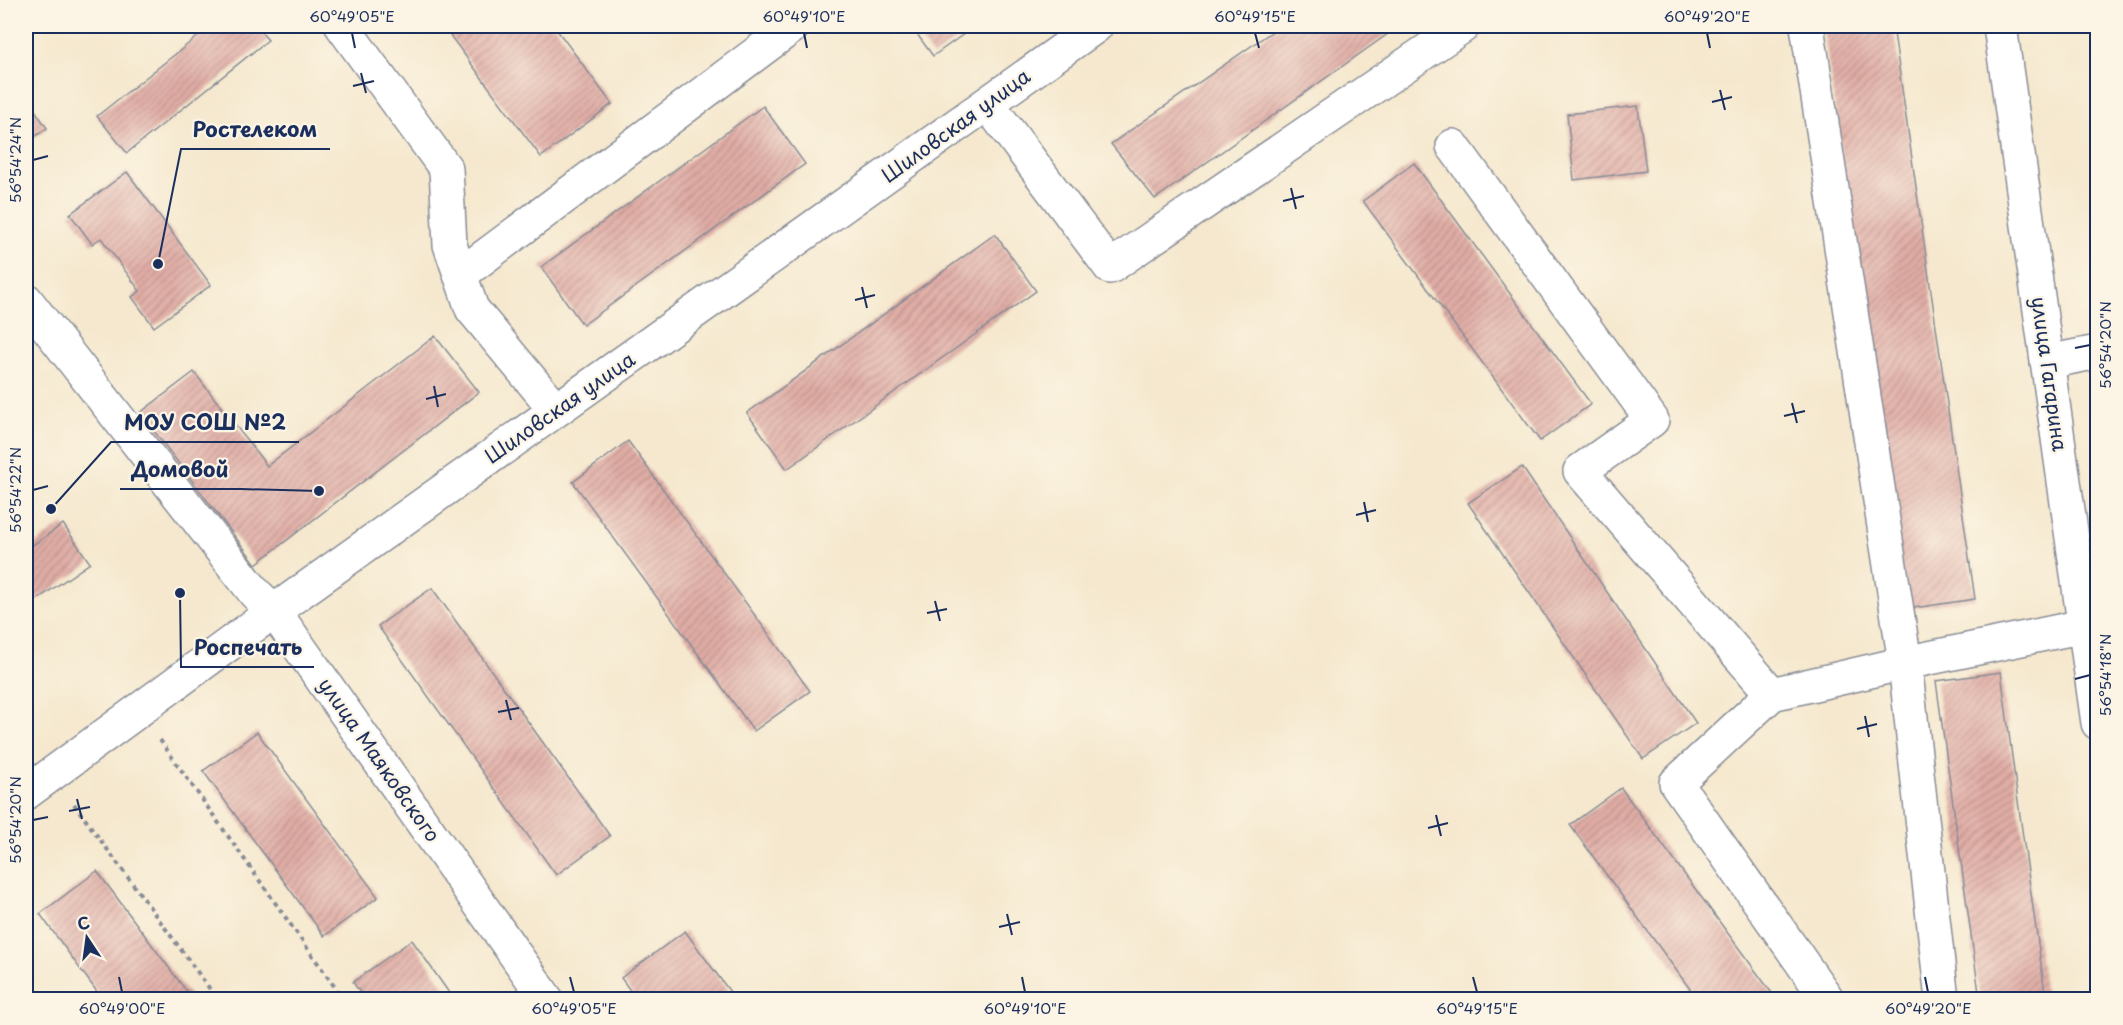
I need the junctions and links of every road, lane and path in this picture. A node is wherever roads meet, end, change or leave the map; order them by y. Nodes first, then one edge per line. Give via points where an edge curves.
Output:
1 (342, 26) edge
2 (793, 26) edge
3 (1096, 26) edge
4 (1463, 26) edge
5 (1807, 26) edge
6 (2000, 26) edge
7 (988, 104) junction
8 (1453, 146) dead end
9 (460, 275) junction
10 (26, 300) edge
11 (2097, 352) edge
12 (2047, 362) junction
13 (556, 410) junction
14 (274, 611) junction
15 (2084, 626) junction
16 (1905, 663) junction
17 (1772, 694) junction
18 (2097, 723) edge
19 (160, 740) dead end
20 (26, 793) edge
21 (74, 804) dead end
22 (218, 999) edge
23 (344, 999) edge
24 (548, 999) edge
25 (1828, 999) edge
26 (1942, 999) edge

1 - 9 street via 446,169 450,245
2 - 9 street
3 - 7 street, Шиловская улица
4 - 7 street via 1110,267
5 - 16 street
6 - 12 street, улица Гагарина
7 - 13 street, Шиловская улица
8 - 17 street via 1652,420 1580,471
9 - 13 street via 472,309
10 - 14 street, улица Маяковского via 255,593
11 - 12 street
12 - 15 street, улица Гагарина
13 - 14 street, Шиловская улица
14 - 20 street, Шиловская улица
14 - 24 street, улица Маяковского
15 - 16 street
15 - 18 street, улица Гагарина
16 - 17 street
16 - 26 street
17 - 25 street via 1676,783
19 - 23 path
21 - 22 path

